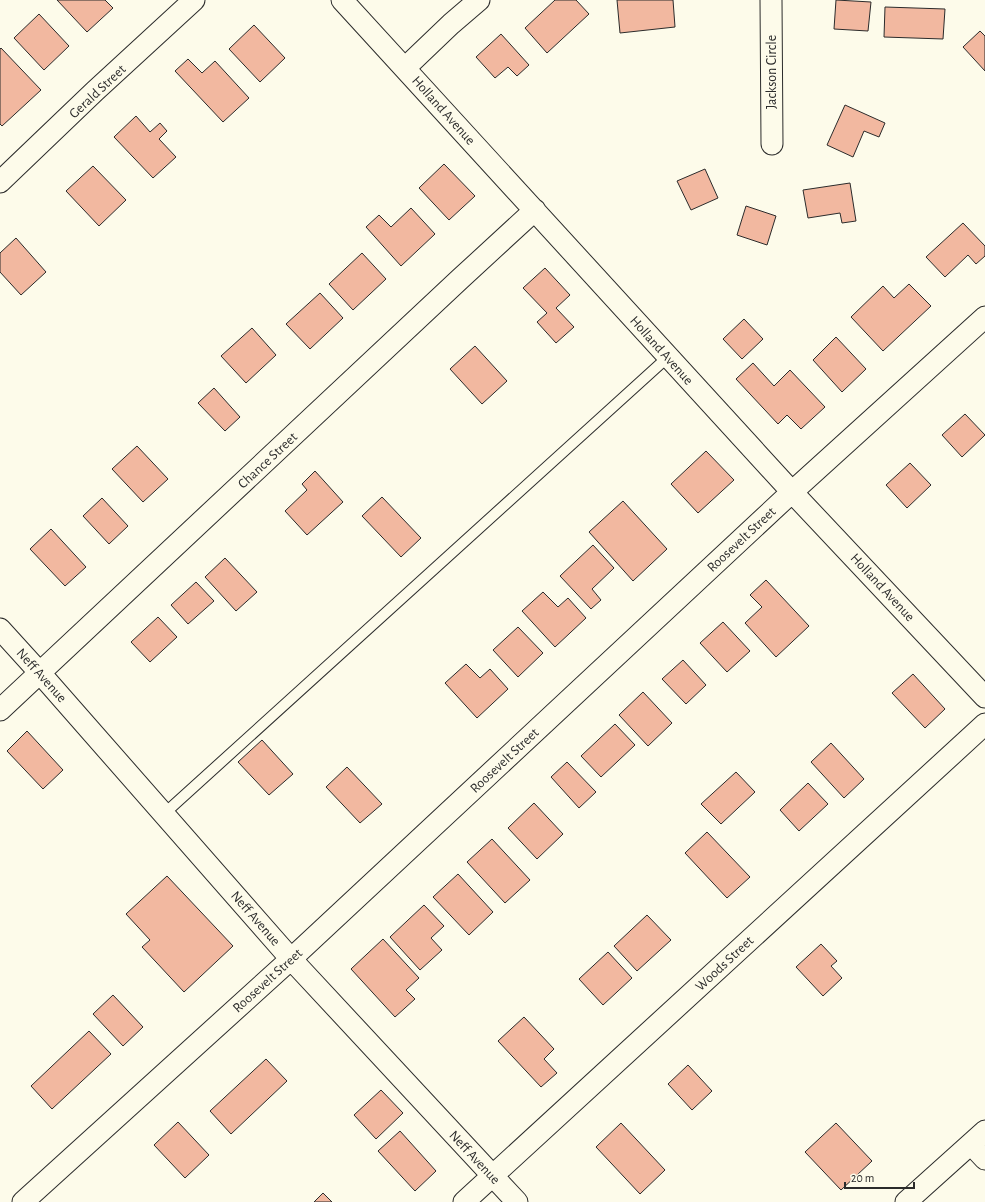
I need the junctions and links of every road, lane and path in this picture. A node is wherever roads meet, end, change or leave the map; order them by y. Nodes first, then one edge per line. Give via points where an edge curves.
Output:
1 (194, 0) edge
2 (342, 0) edge
3 (479, 0) edge
4 (771, 0) edge
5 (405, 68) junction
6 (772, 144) dead end
7 (0, 182) edge
8 (535, 210) junction
9 (985, 317) edge
10 (669, 356) junction
11 (792, 492) junction
12 (0, 629) edge
13 (40, 673) junction
14 (985, 697) edge
15 (0, 710) edge
16 (985, 724) edge
17 (164, 813) junction
18 (291, 959) junction
19 (980, 1145) edge
20 (493, 1176) junction
21 (23, 1202) edge
22 (464, 1202) edge
23 (517, 1202) edge
24 (906, 1202) edge

1 - 7 street, Gerald Street
2 - 5 street, Holland Avenue
3 - 5 street
4 - 6 street, Jackson Circle
5 - 8 street, Holland Avenue
8 - 10 street, Holland Avenue
8 - 13 street, Chance Street
9 - 11 street, Roosevelt Street
10 - 11 street, Holland Avenue
10 - 17 lane
11 - 14 street, Holland Avenue
11 - 18 street, Roosevelt Street
12 - 13 street, Neff Avenue
13 - 15 street, Chance Street
13 - 17 street, Neff Avenue
16 - 20 street, Woods Street
17 - 18 street, Neff Avenue
18 - 20 street, Neff Avenue
18 - 21 street, Roosevelt Street
19 - 24 street
20 - 22 street, Woods Street
20 - 23 street, Neff Avenue

